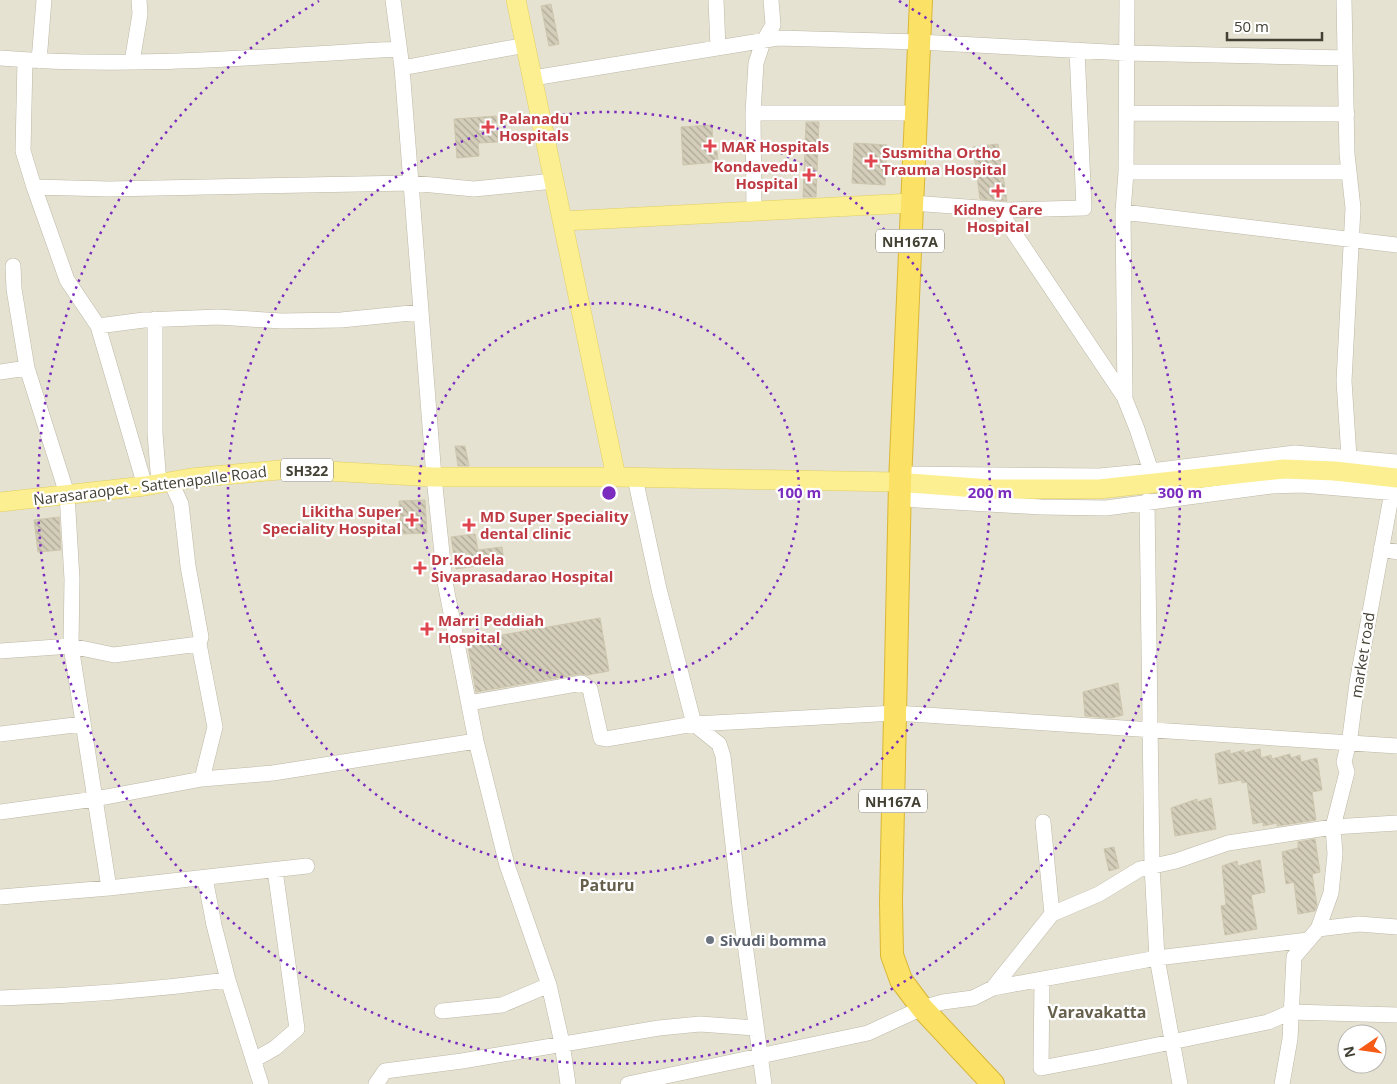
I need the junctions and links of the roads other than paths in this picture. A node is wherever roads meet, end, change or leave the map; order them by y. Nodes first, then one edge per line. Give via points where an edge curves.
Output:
1 (44, 0) edge
2 (139, 0) edge
3 (392, 0) edge
4 (516, 0) edge
5 (716, 0) edge
6 (771, 0) edge
7 (921, 0) edge
8 (1127, 0) edge
9 (1344, 0) edge
10 (763, 42) junction
11 (919, 42) junction
12 (526, 45) junction
13 (718, 48) junction
14 (399, 49) junction
15 (1077, 50) junction
16 (1127, 54) junction
17 (0, 58) edge
18 (1345, 58) junction
19 (32, 61) junction
20 (132, 62) junction
21 (402, 68) junction
22 (533, 78) junction
23 (1127, 112) junction
24 (753, 113) junction
25 (916, 113) junction
26 (1347, 114) junction
27 (1126, 172) junction
28 (1349, 172) junction
29 (554, 181) junction
30 (411, 183) junction
31 (34, 187) junction
32 (912, 203) junction
33 (998, 209) junction
34 (754, 211) junction
35 (1122, 212) junction
36 (563, 221) junction
37 (1351, 238) junction
38 (1397, 244) edge
39 (13, 266) dead end
40 (421, 312) junction
41 (155, 319) junction
42 (98, 326) junction
43 (28, 368) junction
44 (0, 372) edge
45 (1125, 399) junction
46 (1349, 457) junction
47 (1397, 462) edge
48 (1151, 472) junction
49 (434, 477) junction
50 (616, 477) junction
51 (635, 478) junction
52 (158, 484) junction
53 (900, 485) junction
54 (1396, 486) edge
55 (67, 494) junction
56 (1147, 501) junction
57 (0, 502) edge
58 (1381, 550) junction
59 (1397, 552) edge
60 (200, 644) junction
61 (71, 646) junction
62 (0, 651) edge
63 (469, 703) junction
64 (895, 713) junction
65 (83, 724) junction
66 (694, 724) junction
67 (1150, 730) junction
68 (0, 734) edge
69 (476, 742) junction
70 (1348, 742) junction
71 (1397, 746) edge
72 (202, 779) junction
73 (95, 799) junction
74 (0, 812) edge
75 (1043, 822) dead end
76 (1397, 823) edge
77 (1333, 827) junction
78 (307, 866) dead end
79 (1152, 866) junction
80 (275, 870) junction
81 (205, 878) junction
82 (109, 888) junction
83 (0, 897) edge
84 (1052, 914) junction
85 (1397, 927) edge
86 (1313, 934) junction
87 (1157, 958) junction
88 (228, 980) junction
89 (1042, 980) junction
90 (549, 985) junction
91 (992, 988) junction
92 (0, 998) edge
93 (922, 1008) junction
94 (442, 1011) dead end
95 (1291, 1012) junction
96 (1397, 1016) edge
97 (756, 1028) junction
98 (1172, 1042) junction
99 (562, 1044) junction
100 (759, 1056) junction
101 (254, 1060) junction
102 (261, 1084) edge
103 (376, 1084) edge
104 (568, 1084) edge
105 (628, 1084) edge
106 (764, 1084) edge
107 (993, 1084) edge
108 (1180, 1084) edge
109 (1282, 1084) edge

1 - 19 street
2 - 20 street via 140,14
3 - 14 street
4 - 12 main road
5 - 13 street
6 - 10 street via 773,25
7 - 11 highway, NH167A
8 - 16 street
9 - 18 street
10 - 11 street via 778,38
10 - 13 street
10 - 24 street via 756,63
11 - 15 street
11 - 25 highway, NH167A
12 - 21 street
12 - 22 main road
13 - 22 street
14 - 20 street
14 - 21 street
15 - 16 street
15 - 33 street via 1084,208
16 - 18 street
16 - 23 street
17 - 19 street
18 - 26 street
19 - 20 street
19 - 31 street via 23,151
21 - 30 street
22 - 29 main road
23 - 26 street
23 - 27 street
24 - 25 street
24 - 34 street
25 - 32 highway, NH167A
26 - 28 street
27 - 28 street
27 - 35 street
28 - 37 street via 1353,208
29 - 30 street via 474,188
29 - 36 main road
30 - 31 street via 109,189
30 - 40 street
31 - 42 street via 66,280
32 - 33 street
32 - 34 main road
32 - 53 highway, NH167A
33 - 45 street
34 - 36 main road
35 - 37 street
35 - 45 street
36 - 50 main road
37 - 38 street
37 - 46 street via 1344,381
39 - 43 street
40 - 41 street via 341,320
40 - 49 street
41 - 42 street
41 - 52 street
42 - 52 street
43 - 44 street
43 - 55 street
45 - 48 street
46 - 47 street
46 - 48 street via 1296,452
48 - 53 street
49 - 50 main road, Narasaraopet - Sattenapalle Road / SH322
49 - 52 main road, Narasaraopet - Sattenapalle Road / SH322 via 291,469
49 - 63 street via 445,582
50 - 51 main road, Narasaraopet - Sattenapalle Road / SH322
51 - 53 main road, Narasaraopet - Sattenapalle Road / SH322
51 - 66 street
52 - 55 main road, Narasaraopet - Sattenapalle Road / SH322
52 - 60 street via 182,504
53 - 54 main road, Narasaraopet - Sattenapalle Road via 1099,489 1284,469 1335,471
53 - 56 street via 1041,507 1106,508
53 - 64 highway, NH167A
54 - 56 street via 1302,484
54 - 58 street, market road
55 - 57 main road, Narasaraopet - Sattenapalle Road / SH322
55 - 61 street via 72,579
56 - 67 street
58 - 59 street
58 - 70 street, market road
60 - 61 street via 114,655
60 - 72 street via 215,727
61 - 62 street
61 - 65 street
63 - 66 street via 582,683 590,688 601,738
63 - 69 street
64 - 66 street
64 - 67 street
64 - 93 highway, NH167A via 892,955 901,980
65 - 68 street
65 - 73 street
66 - 97 street via 719,744 723,756
67 - 70 street
67 - 79 street
69 - 72 street via 273,773
69 - 90 street via 507,865
70 - 71 street
70 - 77 street, market road via 1344,762 1347,772
72 - 73 street
73 - 74 street
73 - 82 street
75 - 84 street
76 - 77 street
77 - 79 street via 1228,843
77 - 86 street, market road via 1335,854 1331,893
78 - 80 street
79 - 84 street
79 - 87 street
80 - 81 street
80 - 101 street via 297,1029 275,1048
81 - 82 street
81 - 88 street
82 - 83 street
84 - 91 street
85 - 86 street via 1359,924
86 - 87 street
86 - 95 street, market road via 1294,957
87 - 89 street
87 - 98 street
88 - 92 street via 162,989
88 - 101 street
89 - 91 street
89 - 98 street via 1042,1068
90 - 94 street via 502,1005
90 - 99 street
91 - 93 street via 973,998
93 - 100 street via 868,1033
93 - 107 highway, NH167A
95 - 96 street
95 - 98 street via 1268,1022
95 - 109 street, market road
97 - 99 street via 700,1024
97 - 100 street
98 - 108 street
99 - 103 street via 462,1062 385,1071
99 - 104 street
100 - 105 street
100 - 106 street
101 - 102 street

